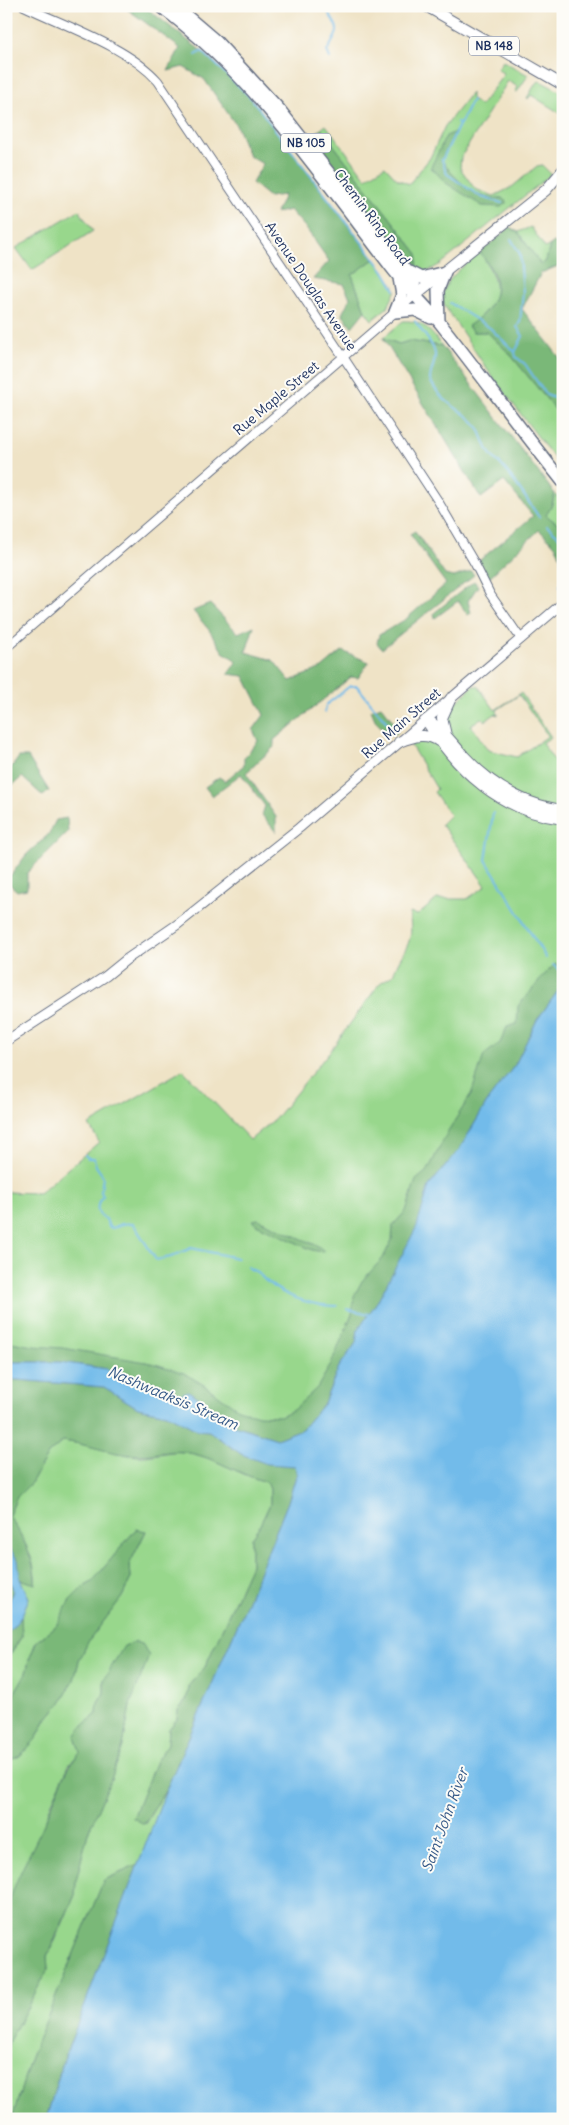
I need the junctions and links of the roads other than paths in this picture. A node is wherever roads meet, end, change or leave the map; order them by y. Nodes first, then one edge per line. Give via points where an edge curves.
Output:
1 (24, 6) edge
2 (160, 6) edge
3 (175, 6) edge
4 (426, 6) edge
5 (563, 85) edge
6 (563, 170) edge
7 (401, 272) junction
8 (445, 272) junction
9 (415, 295) junction
10 (395, 312) junction
11 (439, 322) junction
12 (344, 358) junction
13 (562, 481) edge
14 (563, 603) edge
15 (521, 639) junction
16 (6, 648) edge
17 (451, 698) junction
18 (426, 720) junction
19 (444, 740) junction
20 (399, 742) junction
21 (563, 810) edge
22 (563, 819) edge
23 (6, 1041) edge

1 - 12 street, Avenue Douglas Avenue via 119,51 150,72
2 - 7 highway, Chemin Ring Road / NB 105 via 248,86
3 - 7 highway, Chemin Ring Road / NB 105 via 216,41 279,108
4 - 5 main road, NB 148
6 - 8 main road, Rue Maple Street via 546,190
7 - 8 highway via 421,278
7 - 9 highway, Chemin Ring Road / NB 105 via 414,281
7 - 10 highway via 402,295
8 - 9 main road, Rue Maple Street
8 - 11 highway via 438,290
9 - 10 street, Rue Maple Street
9 - 11 highway, Chemin Ring Road
10 - 11 highway via 415,310
10 - 12 street, Rue Maple Street
11 - 13 highway, Chemin Ring Road
12 - 15 street, Avenue Douglas Avenue via 438,501 490,594
12 - 16 street, Rue Maple Street
14 - 15 main road, Rue Main Street
15 - 17 main road, Rue Main Street
17 - 18 main road, Rue Main Street
17 - 19 main road via 442,718
18 - 19 main road
18 - 20 main road, Rue Main Street
19 - 20 main road via 422,735
19 - 21 main road via 495,785 520,799
19 - 22 main road via 470,776 502,800 528,812
20 - 23 main road, Rue Main Street via 189,916 106,976

